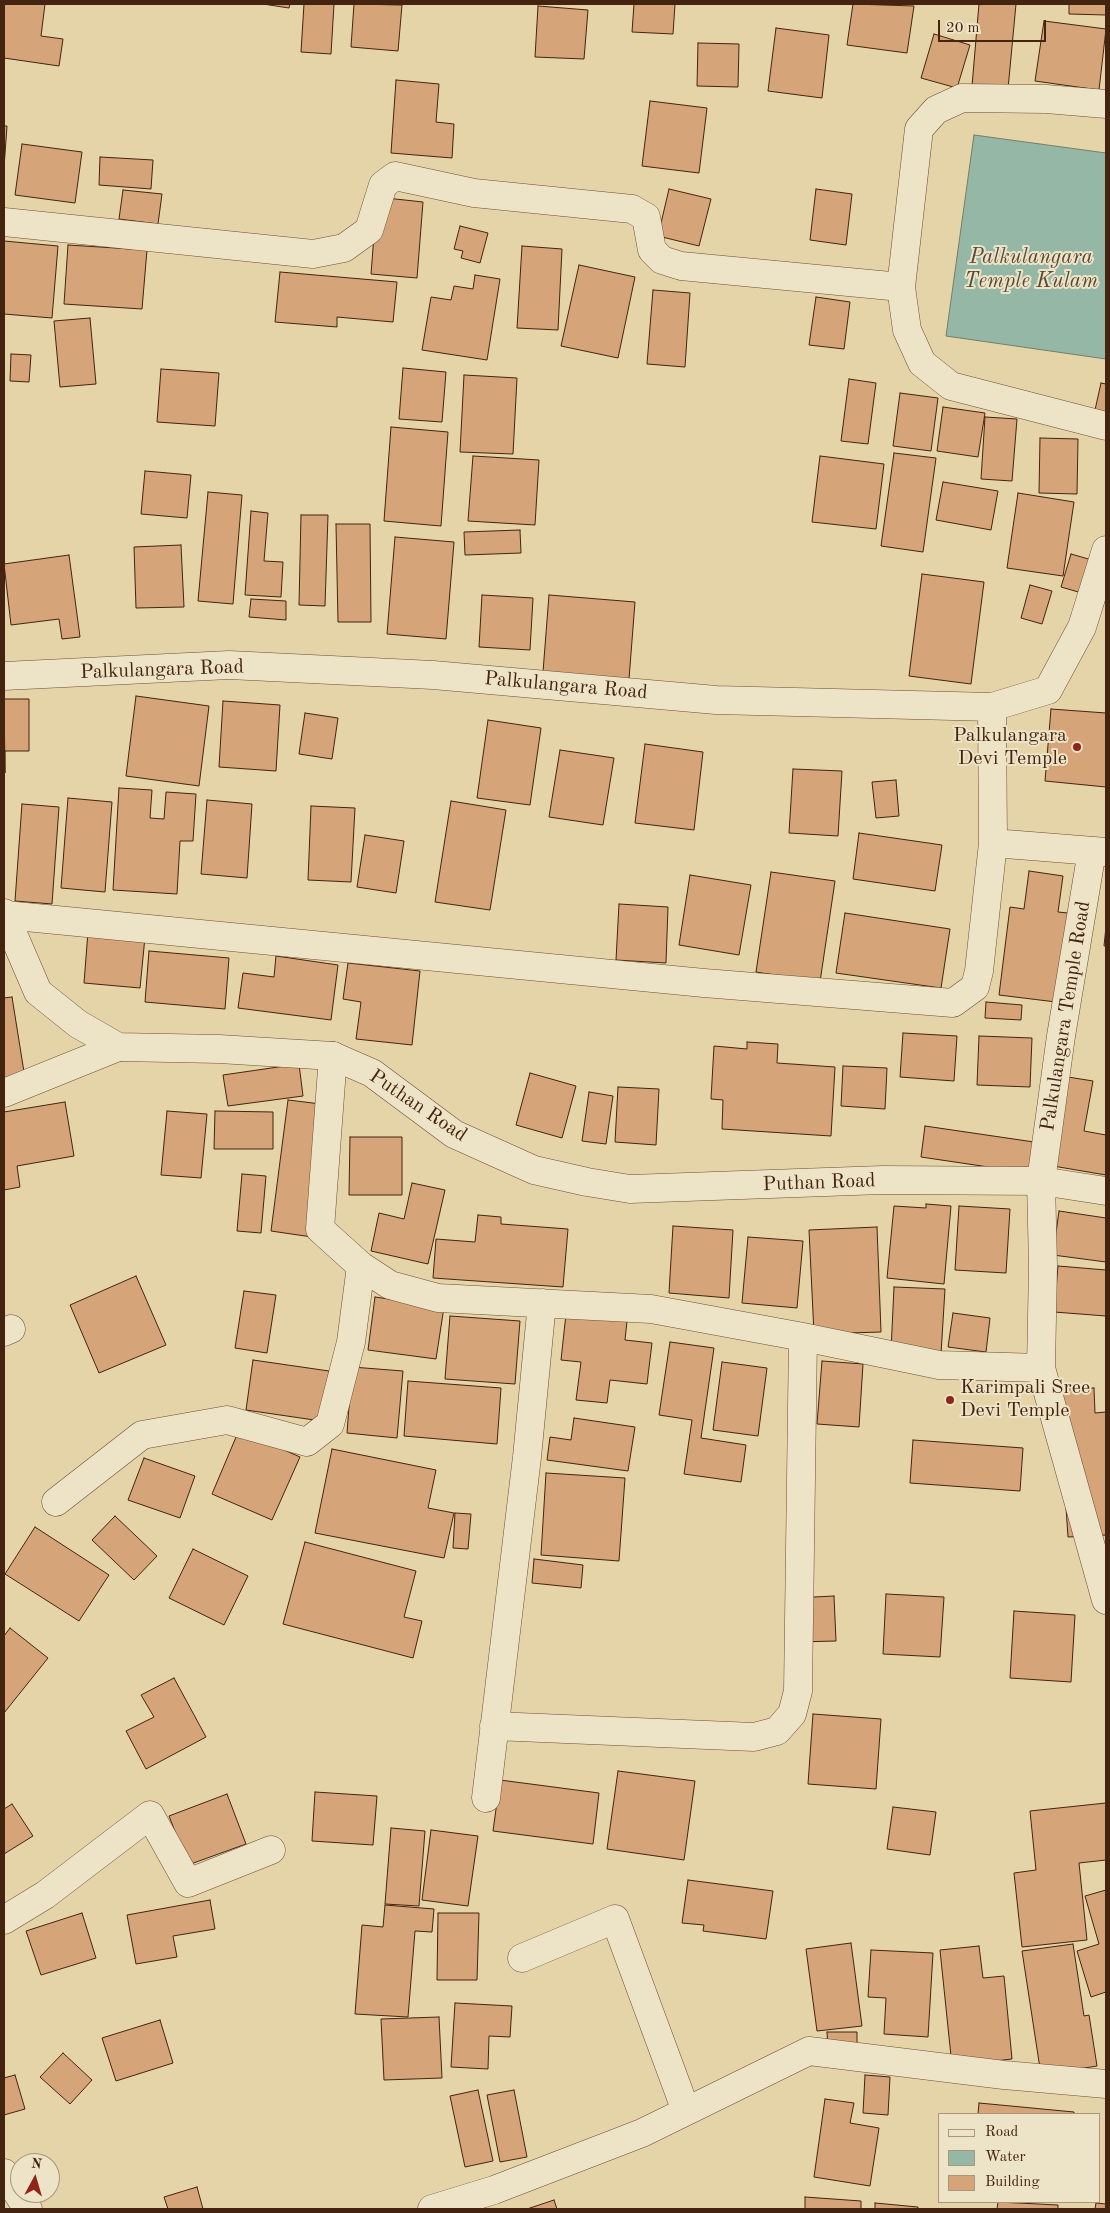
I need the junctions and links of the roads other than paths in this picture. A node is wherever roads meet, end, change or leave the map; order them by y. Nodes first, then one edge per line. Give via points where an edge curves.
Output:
1 (1106, 104) edge
2 (4, 222) edge
3 (901, 286) junction
4 (1106, 426) edge
5 (1106, 550) edge
6 (4, 676) edge
7 (992, 707) junction
8 (993, 843) junction
9 (1099, 851) edge
10 (4, 914) edge
11 (118, 1047) junction
12 (333, 1056) junction
13 (4, 1093) edge
14 (1041, 1181) junction
15 (1106, 1191) edge
16 (361, 1266) junction
17 (542, 1303) junction
18 (803, 1337) junction
19 (1041, 1368) junction
20 (56, 1502) dead end
21 (1096, 1536) edge
22 (1106, 1600) edge
23 (494, 1726) junction
24 (486, 1798) dead end
25 (271, 1850) dead end
26 (4, 1920) edge
27 (522, 1958) dead end
28 (1106, 2084) edge
29 (686, 2111) junction
30 (4, 2173) edge
31 (28, 2209) edge
32 (432, 2209) edge

1 - 3 street via 962,98 936,110 919,129
2 - 3 street via 313,254 344,248 369,230 383,185 395,176 474,193 632,209 646,217 652,250 662,260 682,266
3 - 4 street via 907,330 922,363 951,386
5 - 7 street, Palkulangara Road via 1082,627 1048,690
6 - 7 street, Palkulangara Road via 229,665 434,674 716,700
7 - 8 street
8 - 9 street
8 - 10 street via 979,971 974,987 953,1003 694,982
9 - 14 street, Palkulangara Temple Road via 1061,1036
10 - 11 street, Puthan Road via 38,992 78,1024
11 - 12 street, Puthan Road
11 - 13 street
12 - 14 street, Puthan Road via 372,1073 454,1134 534,1170 588,1182 630,1189 882,1180
12 - 16 street via 320,1229
14 - 15 street, Puthan Road
14 - 19 street, Palkulangara Temple Road
16 - 17 street via 390,1285 438,1298
16 - 20 street via 351,1342 330,1424 307,1442 227,1420 142,1435
17 - 18 street via 651,1309
17 - 23 street
18 - 19 street via 940,1365
18 - 23 street via 798,1691 792,1714 777,1731 754,1737
19 - 21 street, Palkulangara Temple Road
21 - 22 street, Palkulangara Temple Road
23 - 24 street
25 - 26 street via 188,1883 150,1815 45,1895
27 - 29 street via 615,1919
28 - 29 street via 809,2051
29 - 32 street via 642,2133 529,2177
30 - 31 street

